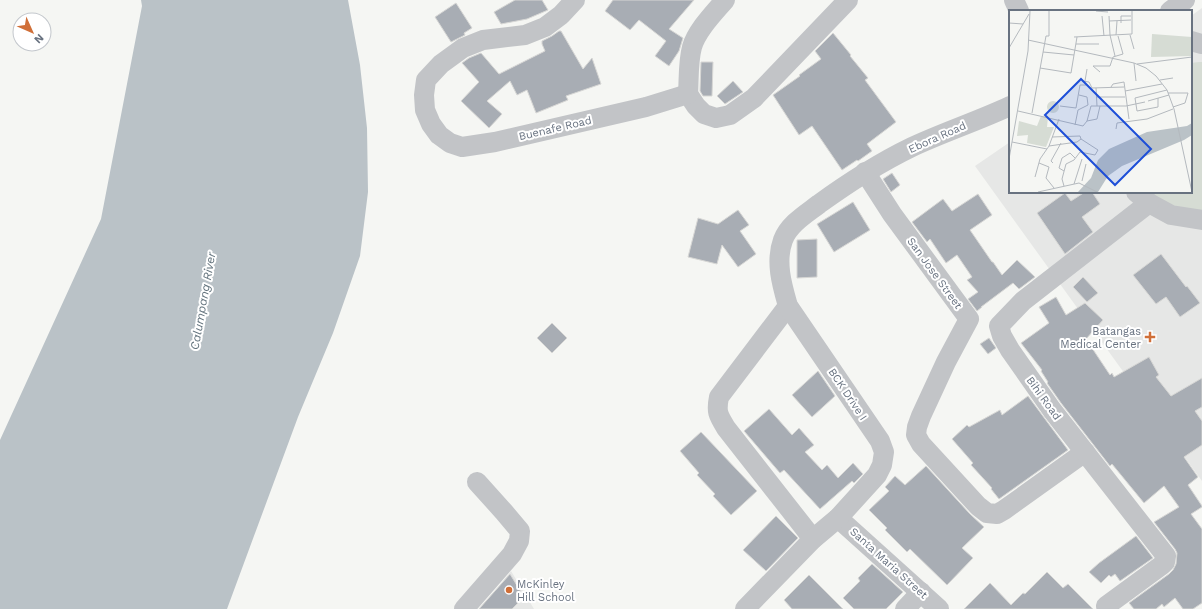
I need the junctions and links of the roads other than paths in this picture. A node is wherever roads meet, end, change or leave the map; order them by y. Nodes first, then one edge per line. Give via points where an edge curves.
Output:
1 (575, 0) edge
2 (725, 0) edge
3 (848, 0) edge
4 (1014, 0) edge
5 (1185, 0) edge
6 (1019, 10) edge
7 (1171, 10) edge
8 (1192, 41) edge
9 (1202, 44) edge
10 (688, 94) junction
11 (1009, 106) edge
12 (865, 172) junction
13 (1143, 198) edge
14 (1202, 220) edge
15 (788, 306) junction
16 (969, 319) junction
17 (999, 326) junction
18 (1085, 452) junction
19 (477, 482) dead end
20 (838, 518) junction
21 (813, 539) junction
22 (921, 592) junction
23 (1106, 606) dead end
24 (464, 609) edge
25 (744, 609) edge
26 (905, 609) edge
27 (939, 609) edge

1 - 10 street, Buenafe Road via 545,27 525,36 483,40 463,48 441,64 426,80 424,95 425,110 438,135 462,147 495,142 646,107
2 - 10 street via 692,46
3 - 10 street via 754,98 730,115 716,118 704,114
4 - 6 street
5 - 7 street
8 - 9 street
11 - 12 street, Ebora Road via 910,148
12 - 15 street, BCK Drive I via 801,218 783,240 780,251 781,284
12 - 16 street, San Jose Street via 892,214
13 - 14 street via 1171,216
13 - 17 street via 1023,301
15 - 20 street, BCK Drive I via 880,441 884,452 877,475
15 - 21 street via 719,397 718,417
16 - 17 street
16 - 18 street, San Jose Street via 921,416 916,435 921,444 978,506 987,513 997,514
17 - 18 street, Bihi Road via 1010,350
18 - 23 street, Bihi Road via 1166,556 1162,565
19 - 24 street via 520,531 519,541 512,554
20 - 21 street, BCK Drive I
20 - 22 street, Santa Maria Street
21 - 25 street, BCK Drive I
22 - 26 street
22 - 27 street, Santa Maria Street

